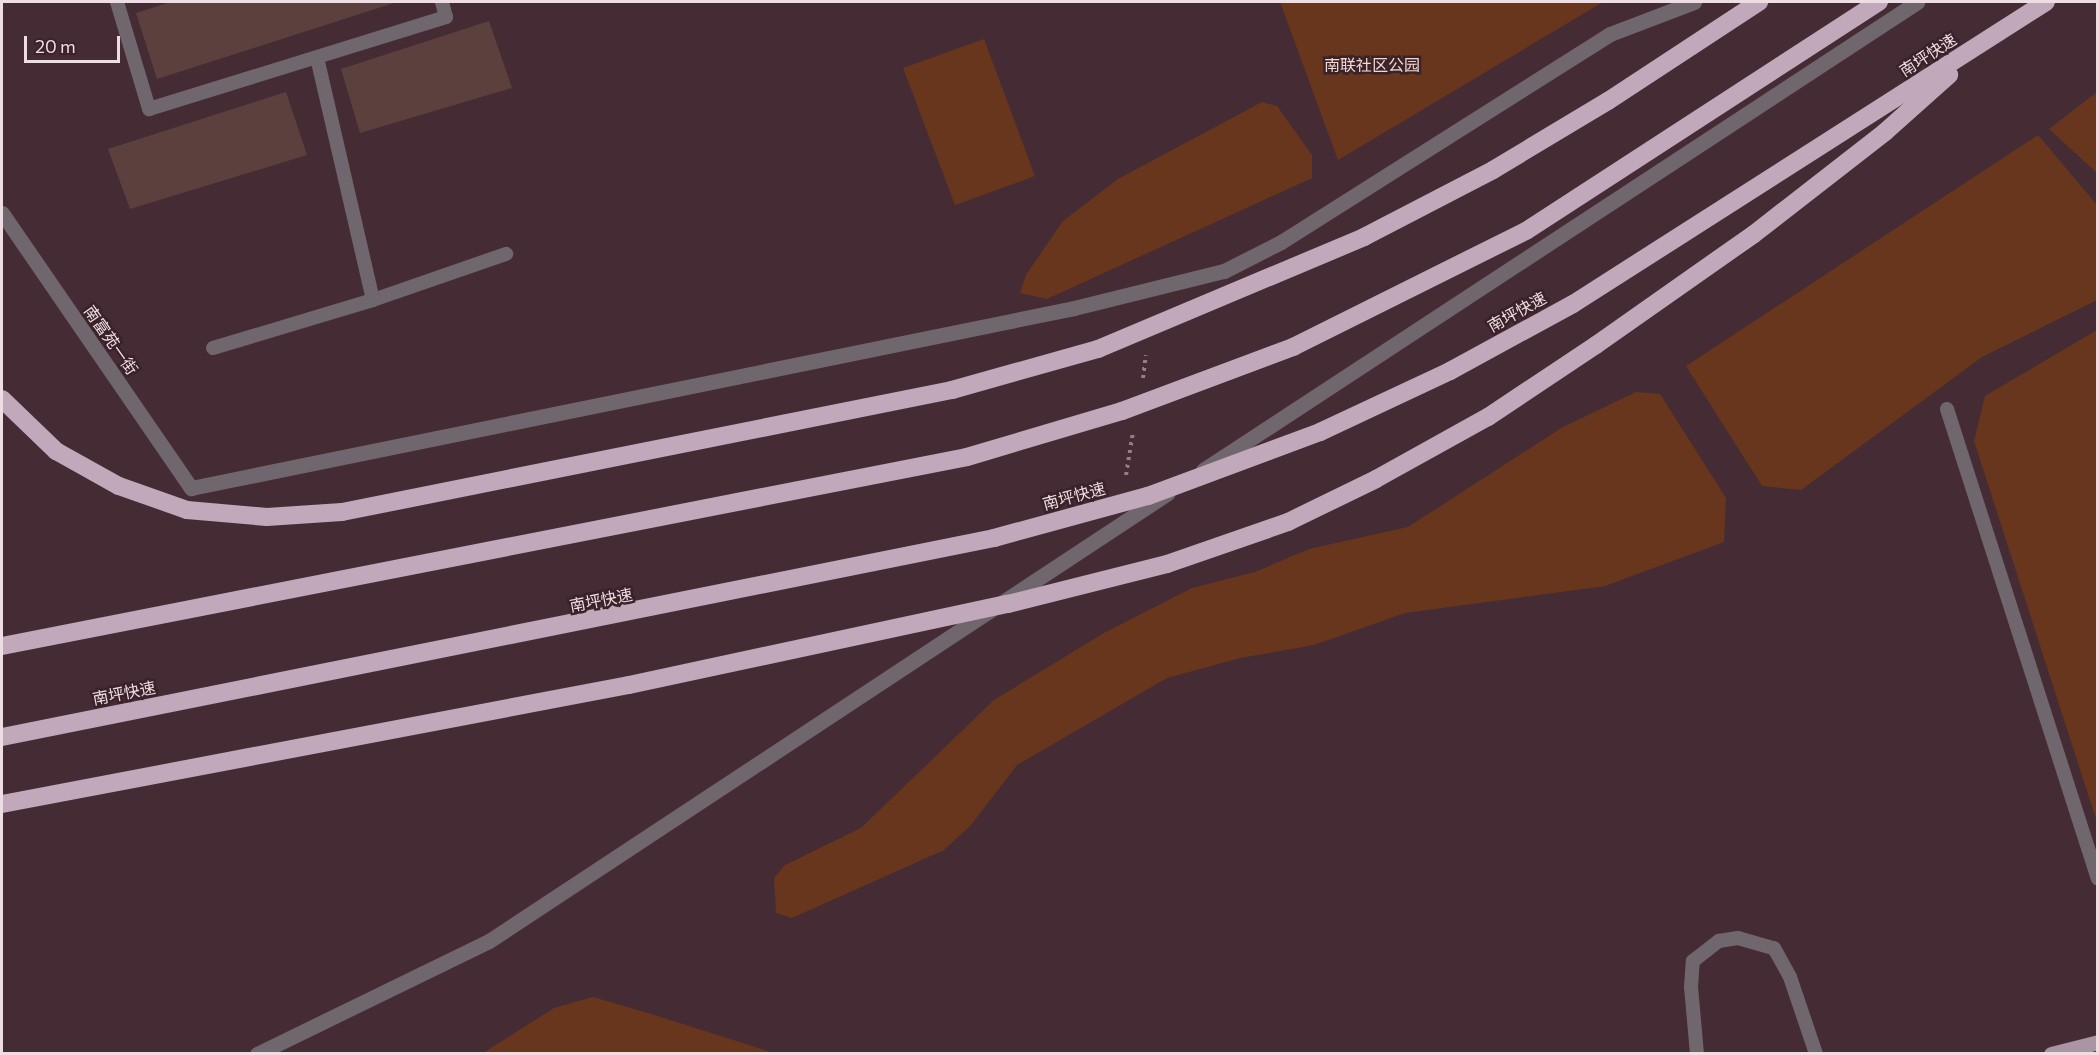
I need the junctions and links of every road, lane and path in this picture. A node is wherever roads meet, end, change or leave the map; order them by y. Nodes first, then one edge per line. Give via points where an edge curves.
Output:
1 (118, 2) edge
2 (442, 2) edge
3 (1694, 2) edge
4 (1758, 2) edge
5 (1879, 2) edge
6 (1917, 2) edge
7 (2046, 2) edge
8 (1993, 36) junction
9 (317, 58) junction
10 (2, 213) edge
11 (506, 254) dead end
12 (373, 300) junction
13 (213, 348) dead end
14 (2, 399) edge
15 (1947, 409) dead end
16 (2, 644) edge
17 (2, 737) edge
18 (2, 804) edge
19 (2097, 878) edge
20 (2097, 1042) edge
21 (257, 1053) edge
22 (1697, 1053) edge
23 (1815, 1053) edge
24 (2050, 1053) edge

1 - 9 lane via 149,109
2 - 9 lane via 446,17
3 - 10 street, 南富苑一街 via 1610,34 1281,242 1224,271 1074,308 191,488
4 - 14 highway via 1512,159 1364,237 1098,349 952,390 342,512 267,517 187,510 119,486 56,451
5 - 16 highway via 1526,231 1293,347 1122,411 967,457
6 - 21 street via 489,941
7 - 8 highway, 南坪快速
8 - 17 highway, 南坪快速 via 1542,321 1450,371 1320,432 1148,496 994,538
8 - 18 highway via 1885,132 1754,234 1596,345 1488,417 1376,480 1288,522 1167,564 1008,604 629,685
9 - 12 lane
11 - 12 lane
12 - 13 lane
15 - 19 lane
20 - 24 main road
22 - 23 lane via 1691,987 1693,961 1719,941 1738,938 1774,948 1790,977

